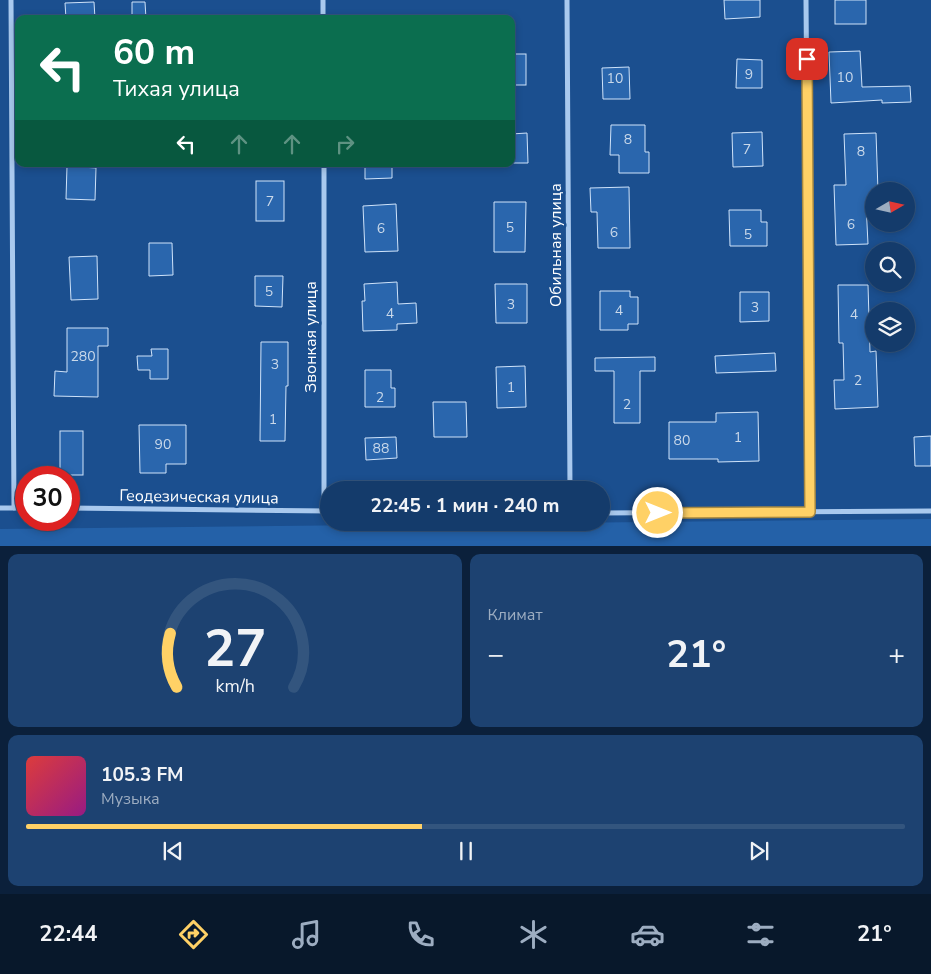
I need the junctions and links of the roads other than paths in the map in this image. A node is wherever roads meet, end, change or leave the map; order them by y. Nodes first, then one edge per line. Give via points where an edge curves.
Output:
1 (11, 0) edge
2 (323, 0) edge
3 (567, 0) edge
4 (806, 0) edge
5 (323, 15) edge
6 (324, 167) edge
7 (327, 481) edge
8 (570, 481) edge
9 (0, 508) edge
10 (14, 508) joint
11 (80, 508) edge
12 (320, 511) edge
13 (931, 511) edge
14 (810, 512) junction
15 (610, 513) edge

1 - 10 street
2 - 5 street
3 - 8 street, Обильная улица
4 - 14 street
6 - 7 street, Звонкая улица
9 - 10 street
11 - 12 street, Геодезическая улица
13 - 14 street
14 - 15 street

